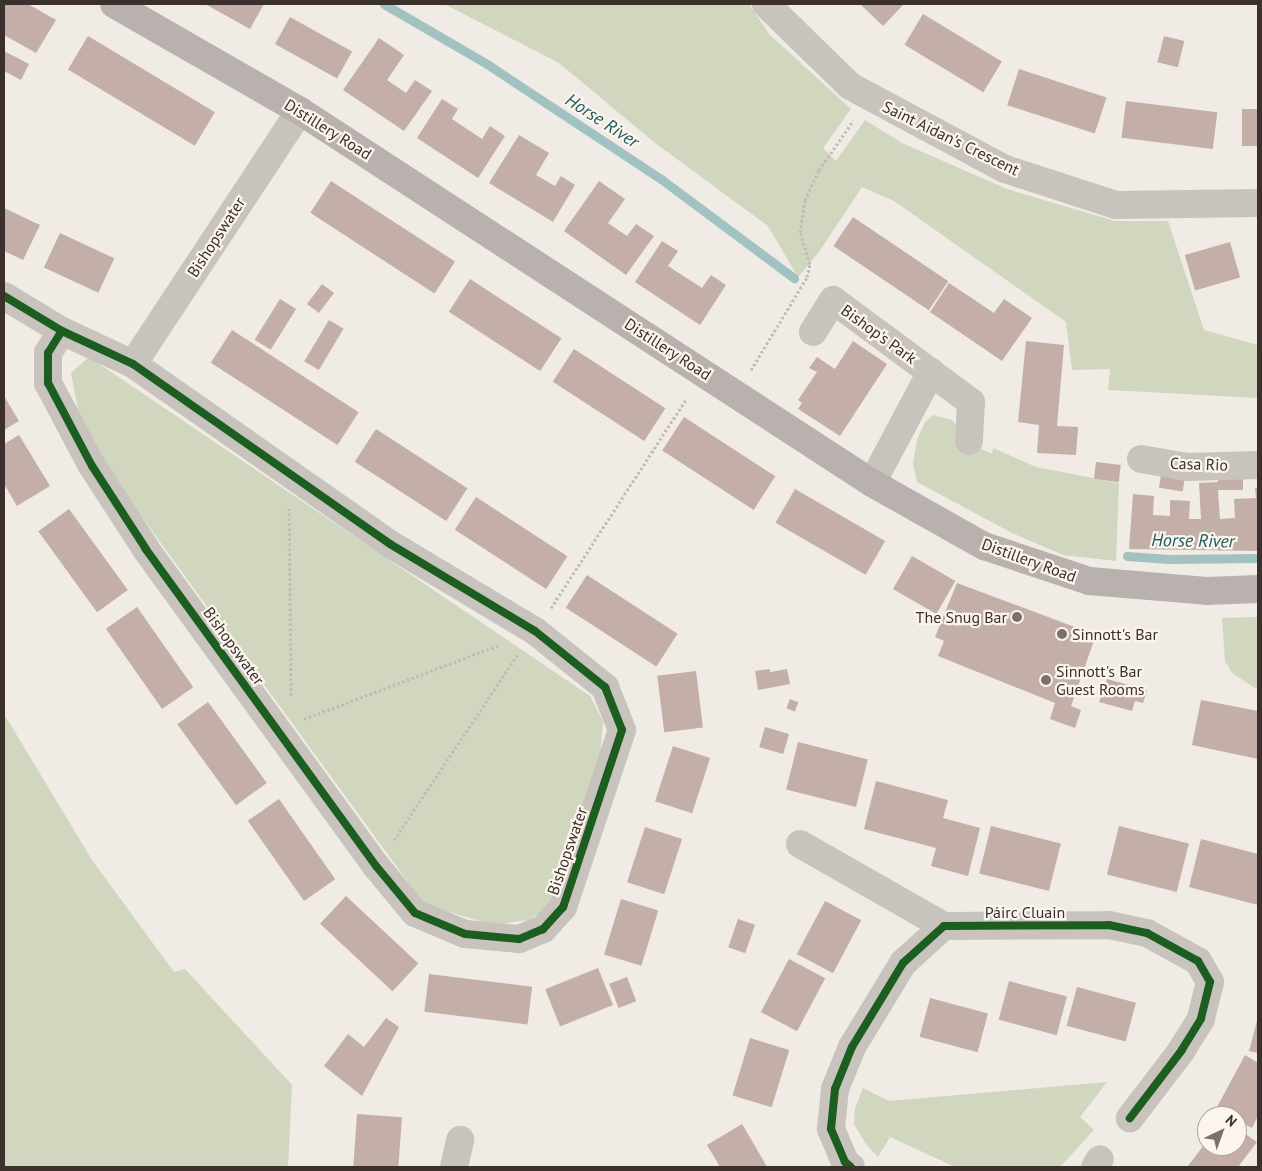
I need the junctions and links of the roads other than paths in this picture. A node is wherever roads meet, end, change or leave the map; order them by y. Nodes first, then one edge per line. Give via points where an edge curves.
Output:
1 (114, 4) edge
2 (766, 4) edge
3 (300, 111) junction
4 (1258, 202) edge
5 (4, 296) edge
6 (62, 331) junction
7 (812, 332) dead end
8 (133, 364) junction
9 (931, 372) junction
10 (969, 441) dead end
11 (1141, 459) dead end
12 (1258, 465) edge
13 (872, 483) junction
14 (1258, 589) edge
15 (800, 844) dead end
16 (944, 926) junction
17 (1130, 1118) dead end
18 (460, 1140) dead end
19 (454, 1167) edge
20 (851, 1167) edge

1 - 3 main road, Distillery Road
2 - 4 street, Saint Aidan's Crescent via 832,72 869,97 1005,169 1116,205
3 - 8 street, Bishopswater
3 - 13 main road, Distillery Road
5 - 6 street, Bishopswater
6 - 8 street, Bishopswater
6 - 8 street, Bishopswater via 48,353 48,383 92,466 146,549 376,866 415,913 465,934 519,939 543,929 563,907 622,730 605,687 535,631 390,544
7 - 9 street, Bishop's Park via 833,300
9 - 10 street, Bishop's Park via 971,402
9 - 13 street, Bishop's Park
11 - 12 street, Casa Rio via 1187,467
13 - 14 main road, Distillery Road via 984,546 1090,581 1207,591
15 - 16 street
16 - 17 street, Páirc Cluain via 1109,925 1147,933 1198,961 1210,982 1201,1019 1182,1050
16 - 20 street via 903,964 852,1047 835,1089 831,1129 845,1162
18 - 19 street

